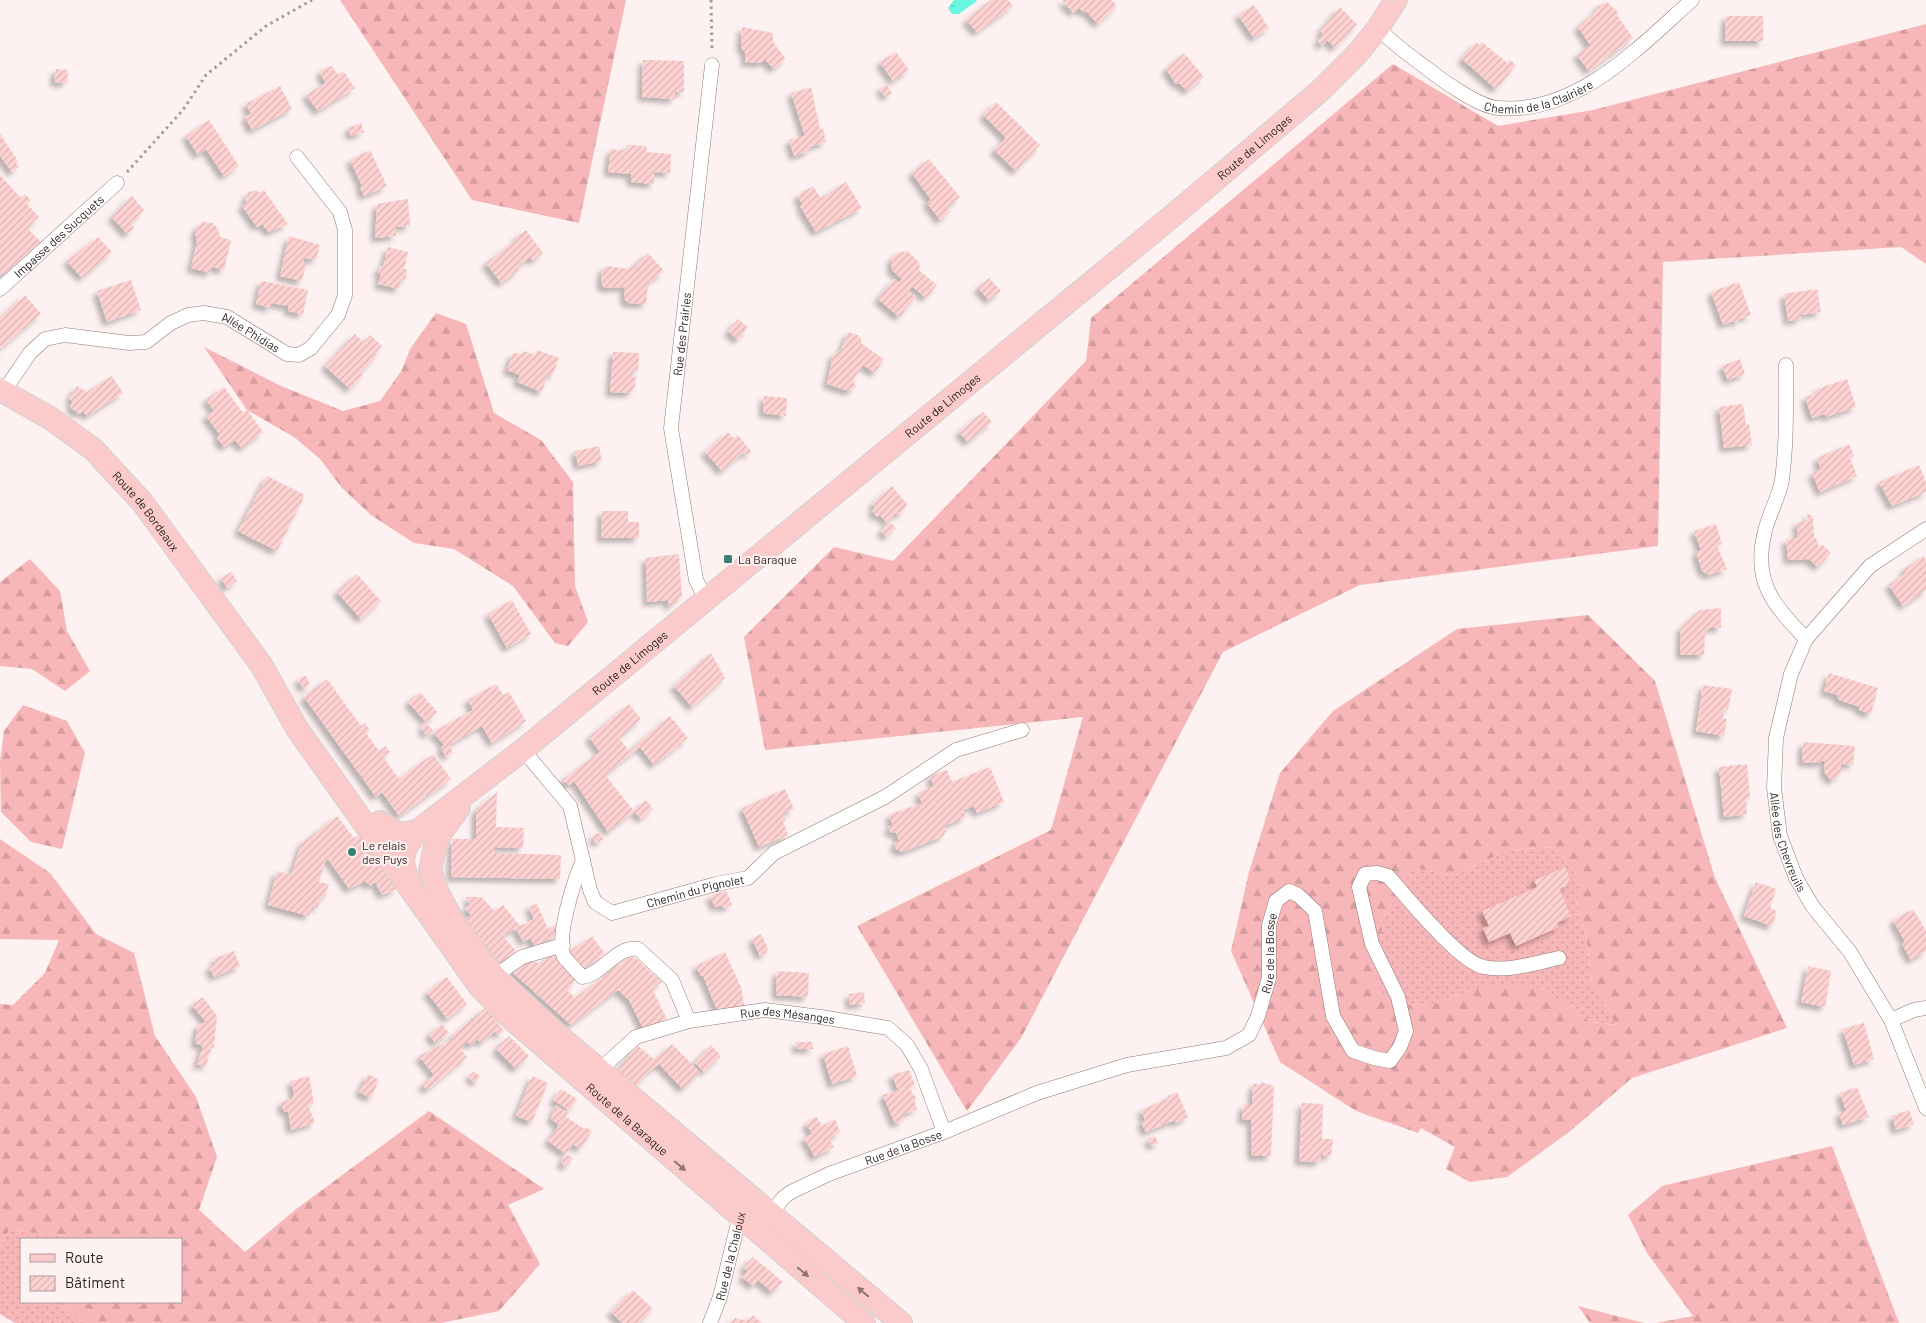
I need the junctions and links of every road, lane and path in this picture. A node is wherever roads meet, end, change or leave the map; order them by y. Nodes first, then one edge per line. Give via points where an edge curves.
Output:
1 (312, 0) edge
2 (712, 0) edge
3 (1396, 0) edge
4 (1692, 0) edge
5 (1378, 28) junction
6 (712, 65) joint
7 (296, 157) dead end
8 (117, 184) joint
9 (0, 289) edge
10 (1786, 365) dead end
11 (2, 391) edge
12 (1926, 529) edge
13 (706, 599) junction
14 (1806, 639) junction
15 (262, 666) junction
16 (1022, 730) dead end
17 (523, 750) junction
18 (380, 822) junction
19 (428, 838) junction
20 (402, 857) junction
21 (583, 860) junction
22 (415, 895) junction
23 (563, 945) junction
24 (1559, 958) dead end
25 (487, 982) junction
26 (1926, 1008) edge
27 (1891, 1020) junction
28 (689, 1021) junction
29 (593, 1077) junction
30 (1926, 1108) edge
31 (944, 1132) junction
32 (741, 1189) junction
33 (771, 1214) junction
34 (740, 1218) junction
35 (710, 1323) edge
36 (864, 1323) edge
37 (901, 1323) edge

1 - 8 path via 266,26 206,75 183,110
2 - 6 path
3 - 5 main road, Route de Limoges
4 - 5 street, Chemin de la Clairière via 1627,57 1572,94 1532,106 1496,108 1451,88
5 - 13 main road, Route de Limoges via 1321,90
6 - 13 street, Rue des Prairies via 671,428 696,580
7 - 11 street, Allée Phidias via 340,212 345,230 345,295 338,315 311,348 299,355 287,354 227,317 204,313 188,315 146,342 65,335 45,339 30,352
8 - 9 street, Impasse des Sucquets
10 - 14 street via 1785,454 1781,483 1765,532 1761,559 1766,590 1777,609
11 - 15 main road, Route de Bordeaux via 70,432 121,478 163,529
12 - 14 street, Allée des Chevreuils via 1870,566
13 - 17 main road, Route de Limoges
14 - 27 street, Allée des Chevreuils via 1791,674 1776,738 1774,788 1780,836 1796,878 1813,907 1850,952
15 - 18 main road, Route de Bordeaux via 309,719
15 - 20 main road via 387,844
15 - 22 main road, Route de Bordeaux via 296,728
16 - 21 street, Chemin du Pignolet via 956,750 885,797 774,853 748,878 612,913 595,902
17 - 19 main road, Route de Limoges via 472,791 442,831
17 - 21 street, Chemin du Pignolet via 570,806
18 - 19 main road via 400,834
18 - 20 main road, Route de Bordeaux
19 - 20 main road via 420,854
19 - 25 main road, Route de Limoges via 430,870 438,894
20 - 22 main road via 404,873
20 - 25 main road, Route de la Baraque via 434,909
21 - 23 street via 573,882
22 - 25 main road, Route de la Baraque
23 - 25 street via 522,957
23 - 28 street via 564,957 582,977 592,974 627,948 645,952 672,980
24 - 31 street, Rue de la Bosse via 1504,969 1482,967 1448,942 1388,876 1365,874 1359,887 1372,944 1398,997 1406,1030 1390,1061 1374,1058 1353,1051 1333,1016 1315,911 1289,891 1276,900 1269,925 1269,978 1249,1034 1226,1048 1126,1065 1037,1093
25 - 29 main road, Route de la Baraque via 505,1013
26 - 27 street
27 - 30 street, Allée des Chevreuils
28 - 29 street, Rue des Mésanges via 636,1037
28 - 31 street, Rue des Mésanges via 765,1010 888,1028 907,1045 921,1069
29 - 32 main road, Route de la Baraque via 644,1120 671,1129
29 -> 34 main road, Route de la Baraque
31 - 33 street, Rue de la Bosse via 829,1174 791,1192
32 - 33 main road, Route de la Baraque
32 - 34 street, Rue de la Chaloux
37 -> 33 main road, Route de la Baraque
34 - 35 street, Rue de la Chaloux
34 -> 36 main road, Route de la Baraque

